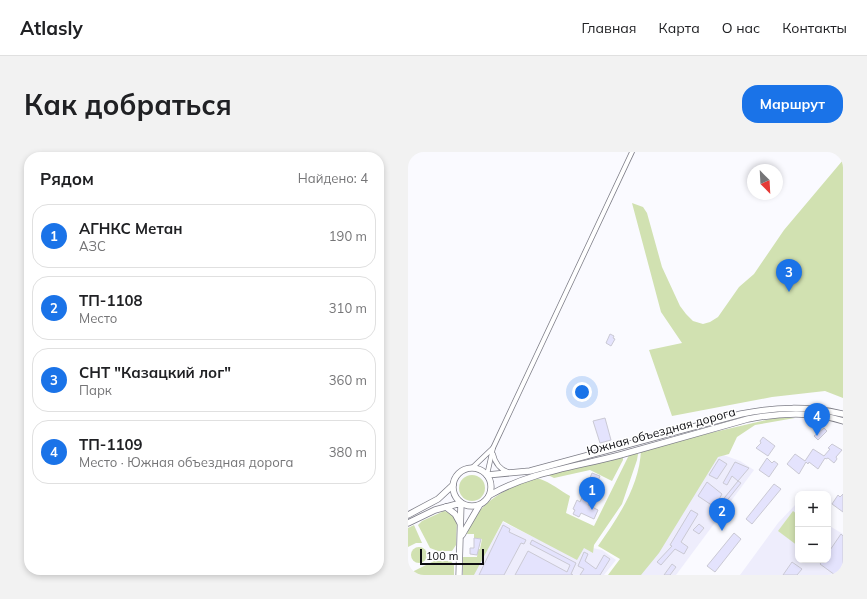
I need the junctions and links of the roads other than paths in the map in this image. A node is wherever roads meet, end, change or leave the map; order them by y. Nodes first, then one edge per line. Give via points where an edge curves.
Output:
1 (632, 152) edge
2 (843, 414) edge
3 (843, 421) edge
4 (493, 448) junction
5 (472, 468) junction
6 (516, 473) junction
7 (487, 475) junction
8 (453, 485) junction
9 (490, 495) junction
10 (461, 503) junction
11 (479, 506) junction
12 (446, 507) junction
13 (408, 515) edge
14 (408, 523) edge
15 (461, 538) junction
16 (459, 575) edge

1 - 4 street
2 - 6 main road, Южная объездная дорога via 786,407 766,409
3 - 9 main road, Южная объездная дорога via 814,415 767,415 538,474
4 - 5 street
4 - 6 street via 495,462 508,472
4 - 7 street
5 - 7 main road
5 - 8 main road via 458,474
6 - 7 main road, Южная объездная дорога
7 - 9 main road via 491,485
8 - 10 main road via 453,492
8 - 13 main road via 438,499
9 - 11 main road
10 - 11 main road via 466,506
10 - 12 main road
10 - 15 main road
11 - 15 main road
12 - 14 main road
12 - 15 main road via 458,518
15 - 16 main road

